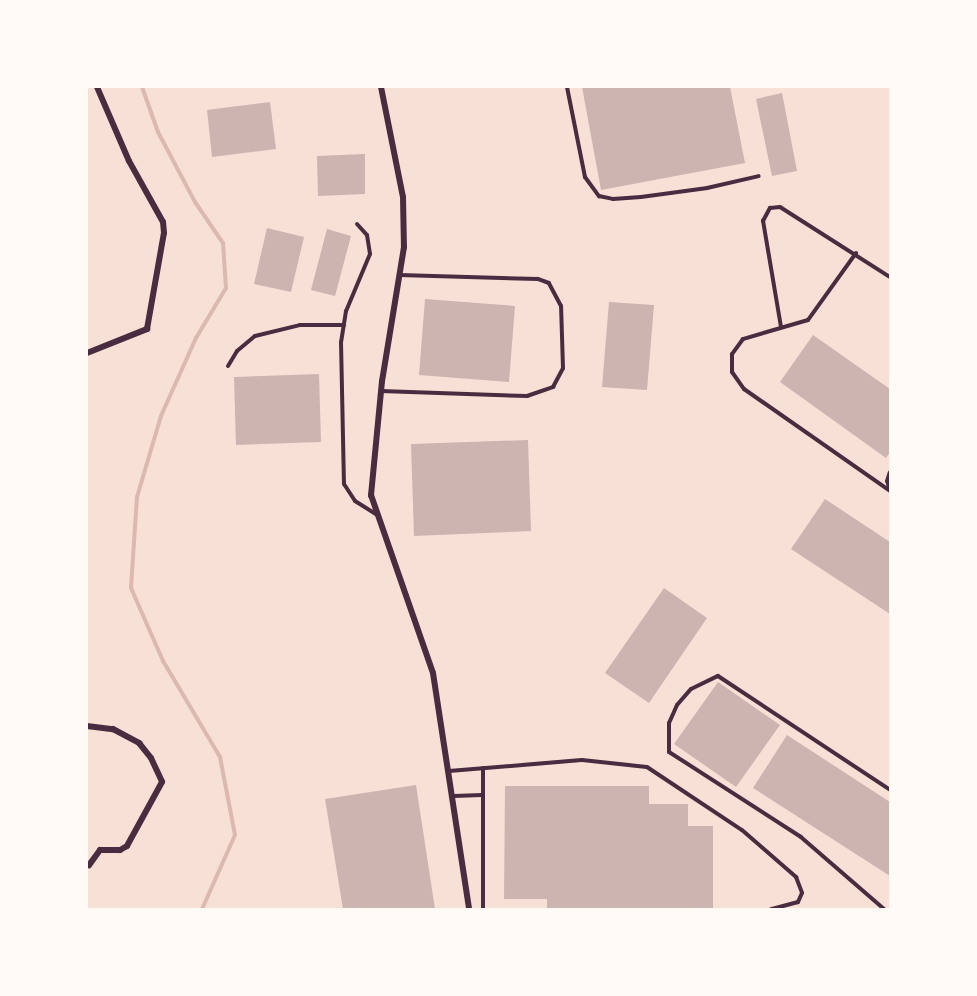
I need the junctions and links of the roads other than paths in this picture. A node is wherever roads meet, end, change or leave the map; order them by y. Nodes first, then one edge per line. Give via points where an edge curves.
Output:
1 (97, 87) edge
2 (381, 87) edge
3 (567, 87) edge
4 (759, 176) dead end
5 (357, 224) dead end
6 (856, 253) junction
7 (399, 275) junction
8 (890, 277) edge
9 (344, 325) junction
10 (781, 327) junction
11 (87, 353) edge
12 (228, 366) dead end
13 (381, 391) junction
14 (890, 472) edge
15 (890, 491) edge
16 (377, 514) junction
17 (87, 726) edge
18 (483, 768) junction
19 (449, 771) junction
20 (890, 790) edge
21 (482, 795) junction
22 (454, 796) junction
23 (89, 865) dead end
24 (469, 909) edge
25 (483, 909) edge
26 (771, 909) edge
27 (884, 909) edge

1 - 11 street via 129,161 163,222 164,233 147,328
2 - 7 street via 403,197
3 - 4 lane via 585,177 599,196 613,199 674,193
5 - 9 lane via 367,235 369,254
6 - 8 lane
6 - 10 lane via 808,320
6 - 10 lane via 780,207 770,208 763,226
7 - 13 street
7 - 13 lane via 538,279 549,283 561,306 563,368 553,387 527,396
9 - 12 lane via 300,325 255,336 237,351
9 - 16 lane via 344,484 355,501
10 - 15 lane via 752,334 736,346 731,364 740,386
13 - 16 street via 371,495
14 - 15 lane via 886,481
16 - 19 street via 433,674
17 - 23 street via 113,729 131,738 151,758 162,782 128,846 100,850
18 - 19 lane
18 - 21 lane
18 - 26 lane via 582,760 647,767 742,830 796,877 802,893 798,902
19 - 22 street
20 - 27 lane via 718,676 691,689 677,705 669,723 669,752 801,837
21 - 22 lane
21 - 25 lane
22 - 24 street

